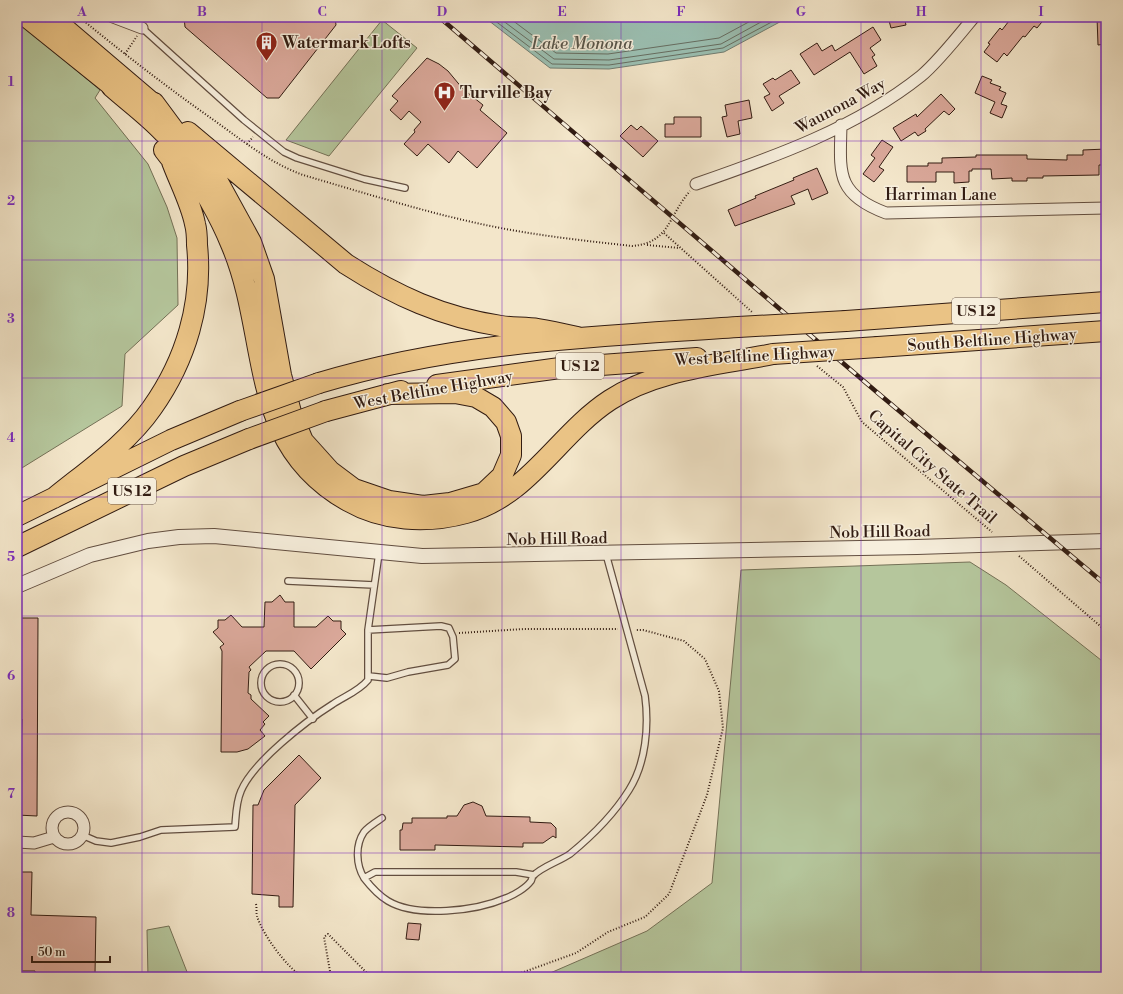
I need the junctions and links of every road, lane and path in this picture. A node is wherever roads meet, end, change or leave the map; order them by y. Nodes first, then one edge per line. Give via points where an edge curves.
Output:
1 (25, 17) edge
2 (53, 17) edge
3 (113, 17) edge
4 (974, 17) edge
5 (142, 28) junction
6 (125, 54) dead end
7 (112, 87) junction
8 (154, 104) junction
9 (841, 125) junction
10 (696, 184) joint
11 (405, 188) dead end
12 (1106, 208) edge
13 (646, 245) dead end
14 (680, 248) junction
15 (1106, 302) edge
16 (753, 312) dead end
17 (846, 321) joint
18 (1106, 330) edge
19 (577, 337) junction
20 (878, 347) joint
21 (773, 354) junction
22 (811, 361) dead end
23 (388, 394) junction
24 (54, 498) junction
25 (17, 516) edge
26 (1106, 541) edge
27 (1005, 544) junction
28 (17, 547) edge
29 (380, 553) junction
30 (606, 554) junction
31 (288, 581) dead end
32 (374, 585) junction
33 (17, 586) edge
34 (627, 629) junction
35 (368, 630) junction
36 (1106, 630) edge
37 (451, 634) junction
38 (369, 676) junction
39 (294, 695) junction
40 (313, 719) junction
41 (382, 818) dead end
42 (82, 835) junction
43 (54, 837) junction
44 (17, 842) edge
45 (534, 875) junction
46 (364, 878) junction
47 (256, 904) dead end
48 (303, 977) edge
49 (331, 977) edge
50 (374, 977) edge
51 (510, 977) edge

1 - 7 main road
2 - 8 main road
3 - 5 street
4 - 9 street, Waunona Way via 922,76 874,109
5 - 6 path
5 - 11 lane via 244,120 284,152 358,177
7 - 21 highway via 164,132 214,207 233,247 243,279 266,387 274,416 286,444 306,470 333,493 361,509 398,519 433,520 467,513 499,500 527,479 581,423 610,400 635,387 675,373
7 - 24 highway via 170,159 196,224 199,266 196,309 185,346 152,409 124,439
8 - 19 highway via 346,264 399,296 458,316 503,326 537,329
8 - 23 highway via 217,180 251,242 264,279 281,375 291,412 303,441 330,471 354,489 389,501 423,506 450,503 484,493 502,476 511,455 511,436 506,422 493,407 476,396 455,393
9 - 10 street, Waunona Way via 752,165
9 - 12 street, Harriman Lane via 842,175 848,188 866,206 886,213
10 - 14 path via 679,204 664,233
13 - 14 path
14 - 16 path
15 - 17 highway, South Beltline Highway / US 12
17 - 19 highway, West Beltline Highway / US 12, bridge
18 - 20 highway, South Beltline Highway / US 12
19 - 24 highway, West Beltline Highway / US 12, bridge via 498,345 360,370 240,411 171,440
20 - 21 highway, West Beltline Highway / US 12, bridge
21 - 23 highway, West Beltline Highway / US 12 via 560,368 454,382
22 - 27 path, Capital City State Trail via 843,387 862,422
23 - 28 highway, West Beltline Highway / US 12, bridge via 326,410 249,439 184,466
24 - 25 highway, West Beltline Highway / US 12
26 - 27 street, Nob Hill Road
27 - 30 street, Nob Hill Road
27 - 36 path, Capital City State Trail
29 - 30 street, Nob Hill Road via 422,556
29 - 32 lane
29 - 33 street, Nob Hill Road via 214,536 178,537 90,555
30 - 34 lane
31 - 32 lane
32 - 35 lane
34 - 37 path via 524,629
34 - 45 lane via 647,710 644,749 637,774 630,789 607,819 569,854
34 - 51 path via 643,630 684,641 705,659 719,691 723,728 708,795 669,894 644,917 608,932 576,953
35 - 37 lane via 441,626 449,628
35 - 38 lane
37 - 38 lane via 455,659 448,665 387,678
38 - 40 lane via 363,686 332,704
39 - 39 lane via 299,683 294,671 284,664 277,664 266,670 261,681 268,697 284,701
39 - 40 lane
40 - 42 lane via 273,752 248,777 240,792 235,827 161,830 111,843 96,841
41 - 46 lane via 364,833 357,853
42 - 43 street via 71,844 61,844
42 - 43 street via 84,826 79,817 65,812 53,821
43 - 44 street via 34,843
45 - 46 lane via 516,872 375,872
45 - 46 lane via 530,882 507,898 473,908 447,911 408,908 388,901 373,890
47 - 48 path via 257,916 262,927 286,964
49 - 50 path via 324,937 328,934

